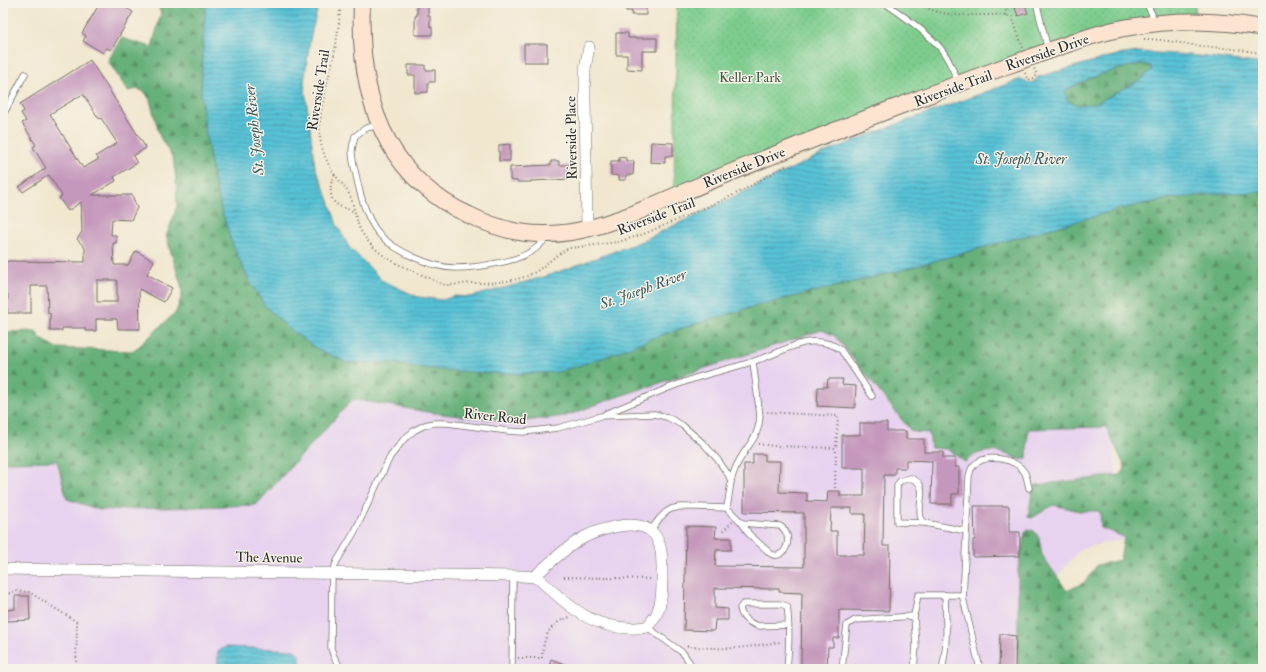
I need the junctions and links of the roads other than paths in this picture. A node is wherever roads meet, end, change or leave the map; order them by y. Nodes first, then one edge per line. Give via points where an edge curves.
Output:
1 (362, 3) edge
2 (885, 3) edge
3 (1038, 3) edge
4 (1146, 3) edge
5 (1152, 24) junction
6 (1263, 28) edge
7 (590, 48) dead end
8 (1048, 51) junction
9 (25, 74) dead end
10 (959, 83) junction
11 (3, 115) edge
12 (380, 125) junction
13 (587, 229) junction
14 (548, 234) junction
15 (753, 362) junction
16 (872, 396) dead end
17 (601, 416) junction
18 (731, 482) junction
19 (1029, 488) dead end
20 (727, 508) junction
21 (742, 523) junction
22 (925, 523) junction
23 (966, 531) junction
24 (650, 532) junction
25 (3, 569) edge
26 (332, 573) junction
27 (513, 576) junction
28 (534, 577) junction
29 (963, 594) junction
30 (945, 595) junction
31 (914, 616) junction
32 (788, 625) junction
33 (647, 627) junction
34 (341, 669) edge
35 (512, 669) edge
36 (694, 669) edge
37 (787, 669) edge
38 (842, 669) edge
39 (914, 669) edge
40 (942, 669) edge
41 (980, 669) edge

1 - 12 street, Riverside Drive via 362,42 366,80
2 - 10 lane via 936,43
3 - 8 lane
4 - 5 lane via 1152,14
5 - 6 street, Riverside Drive via 1203,22
5 - 8 street, Riverside Drive via 1107,32
7 - 13 street, Riverside Place via 585,69
8 - 10 street, Riverside Drive via 1032,67
9 - 11 lane
10 - 13 street, Riverside Drive via 838,129 633,214
12 - 14 street, Riverside Drive via 401,163 443,202 495,226 517,232
12 - 14 lane via 366,128 355,136 352,151 360,194 369,217 381,236 400,250 421,261 441,266 478,267 512,260 531,252
13 - 14 street, Riverside Drive
15 - 16 lane via 799,344 828,343 841,350
15 - 17 lane via 688,380
15 - 18 lane via 760,412 758,430 739,460
17 - 18 lane, River Road via 654,414 682,425 718,460
17 - 26 lane, River Road via 574,425 539,431 508,431 447,422 425,425 415,430 390,457
18 - 20 lane
19 - 23 lane via 1024,473 1017,465 1000,459 988,459 977,463 972,467 969,476
20 - 21 lane
20 - 24 lane via 671,509 660,518
21 - 21 lane via 749,534 771,554 775,556 783,553 789,539 780,526
22 - 22 lane via 897,522 897,486 900,481 914,479 919,483 921,517
22 - 23 lane
23 - 29 lane
24 - 28 street via 632,526 598,531 565,550
24 - 33 street via 658,543 662,556 662,579 656,615
25 - 26 street, The Avenue
26 - 27 street, The Avenue
26 - 34 lane via 332,648
27 - 28 street, The Avenue
27 - 35 lane
28 - 33 street via 574,610 588,618 621,627
29 - 30 lane
29 - 41 lane via 964,608
30 - 31 lane via 918,595
30 - 40 lane via 946,637
31 - 38 lane via 855,620 847,625
31 - 39 lane
32 - 32 lane via 787,606 743,604 740,608 744,618 755,625
32 - 37 lane
33 - 36 lane via 683,653

